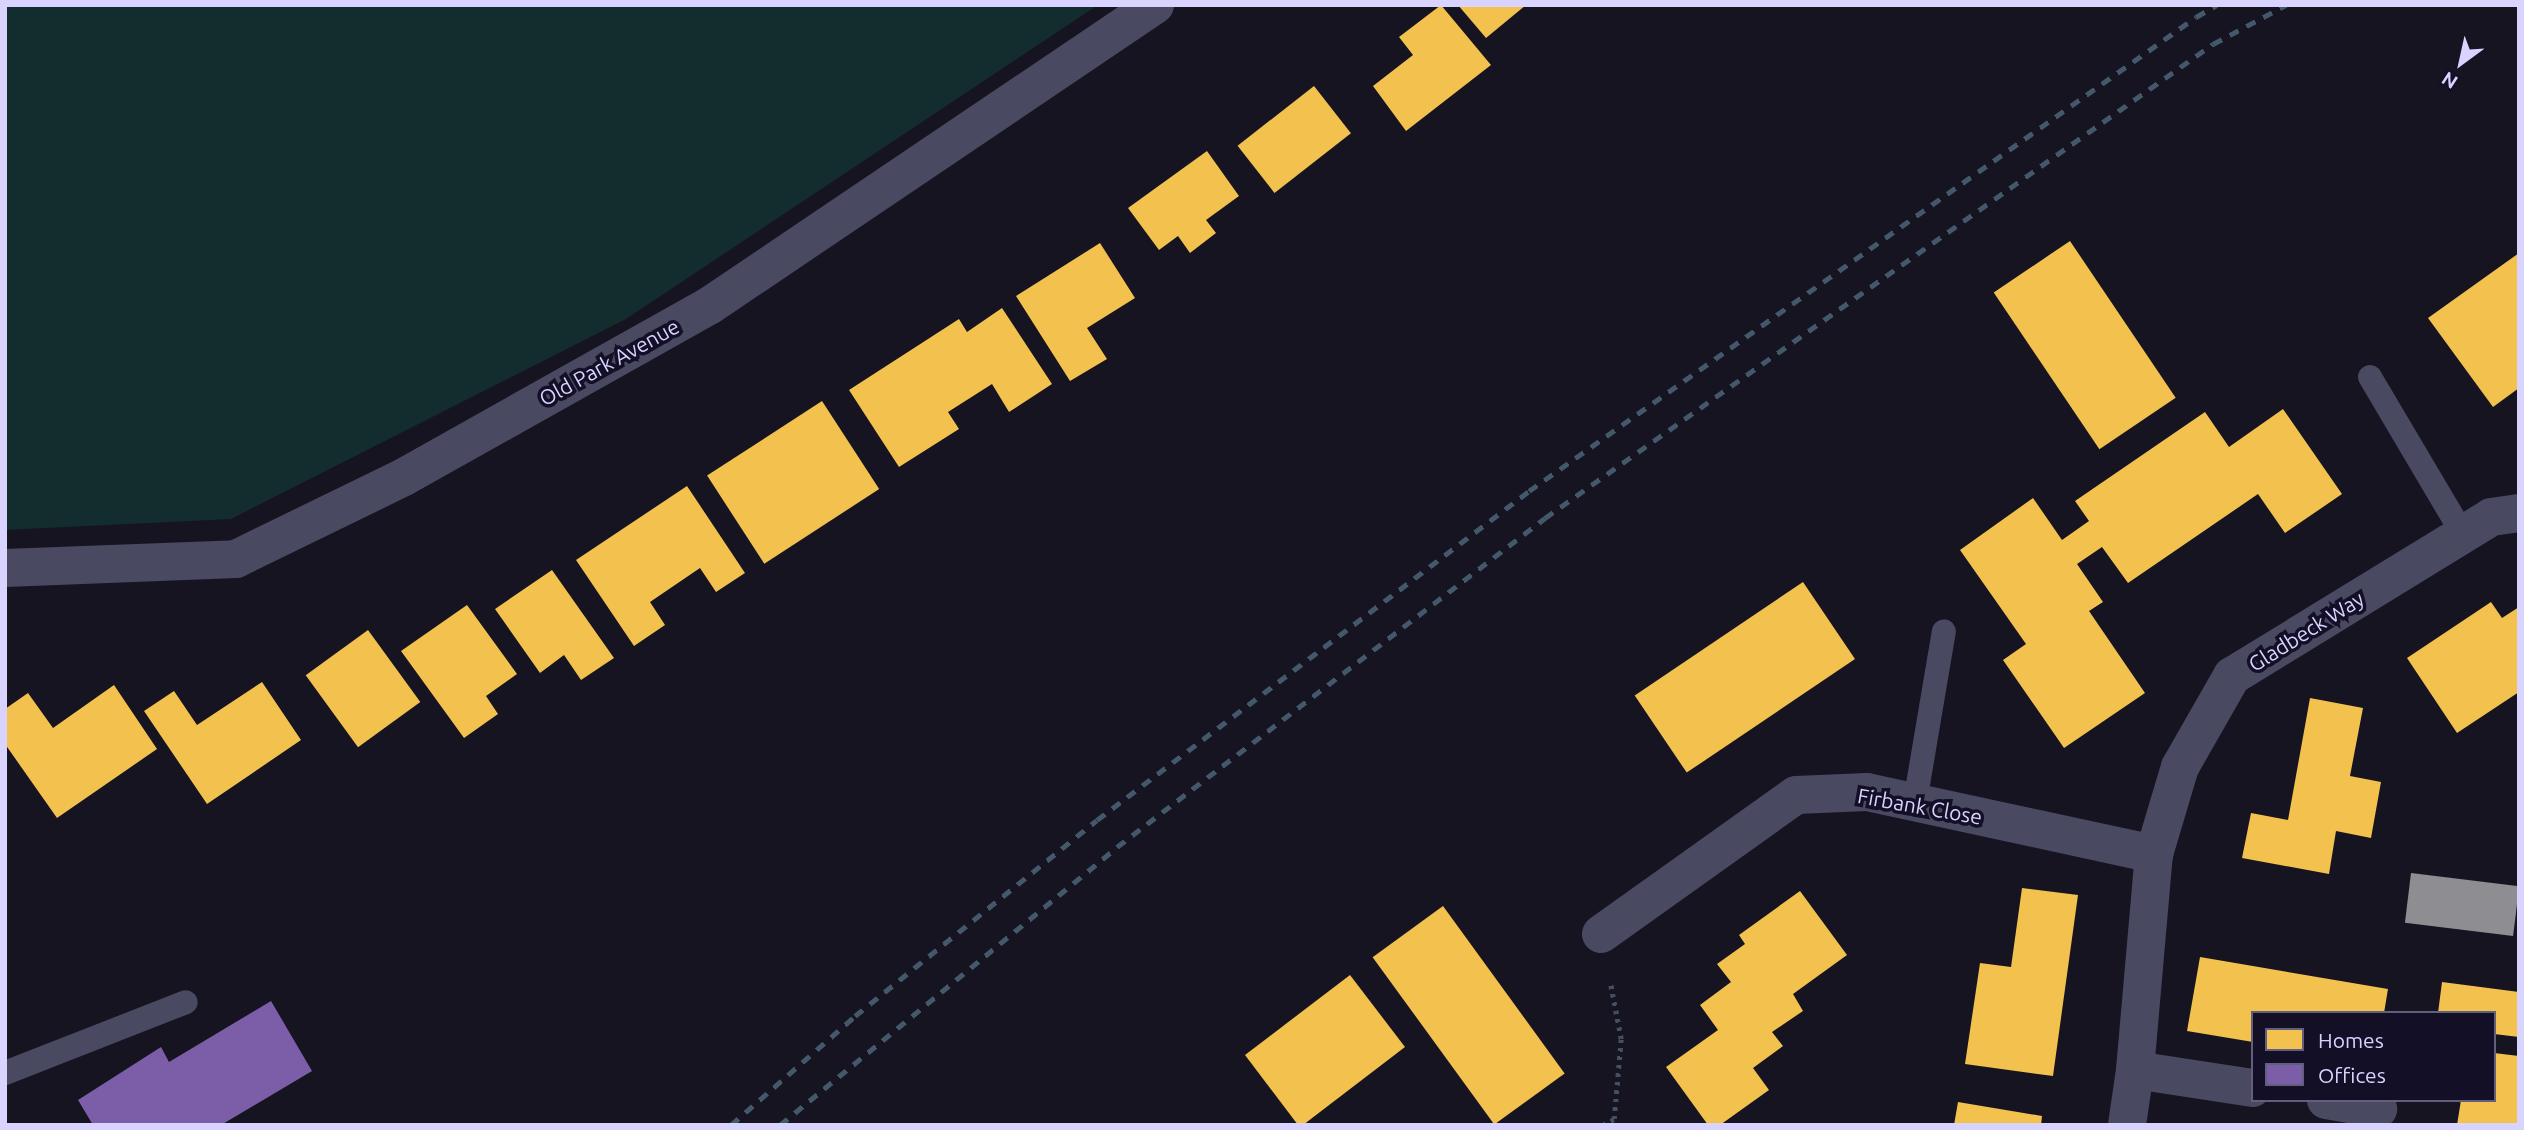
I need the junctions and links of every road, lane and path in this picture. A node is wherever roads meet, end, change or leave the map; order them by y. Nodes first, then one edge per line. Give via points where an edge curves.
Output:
1 (1155, 5) edge
2 (2371, 377) dead end
3 (2519, 513) edge
4 (2463, 534) junction
5 (5, 568) edge
6 (1944, 631) dead end
7 (1915, 802) junction
8 (2154, 855) junction
9 (1601, 933) joint
10 (186, 1002) dead end
11 (2135, 1070) junction
12 (5, 1073) edge
13 (2251, 1088) edge
14 (2338, 1102) edge
15 (2378, 1109) dead end
16 (1603, 1125) edge
17 (2127, 1125) edge

1 - 5 street, Old Park Avenue via 709,306 404,477 236,559
2 - 4 lane
3 - 4 street, Gladbeck Way via 2491,517
4 - 8 street, Gladbeck Way via 2232,677 2180,767
6 - 7 lane
7 - 8 street, Firbank Close
7 - 9 street, Firbank Close via 1867,792 1796,795
8 - 11 street, Gladbeck Way
9 - 16 path via 1621,1039 1614,1119
10 - 12 lane
11 - 13 street
11 - 17 street, Gladbeck Way
14 - 15 street

